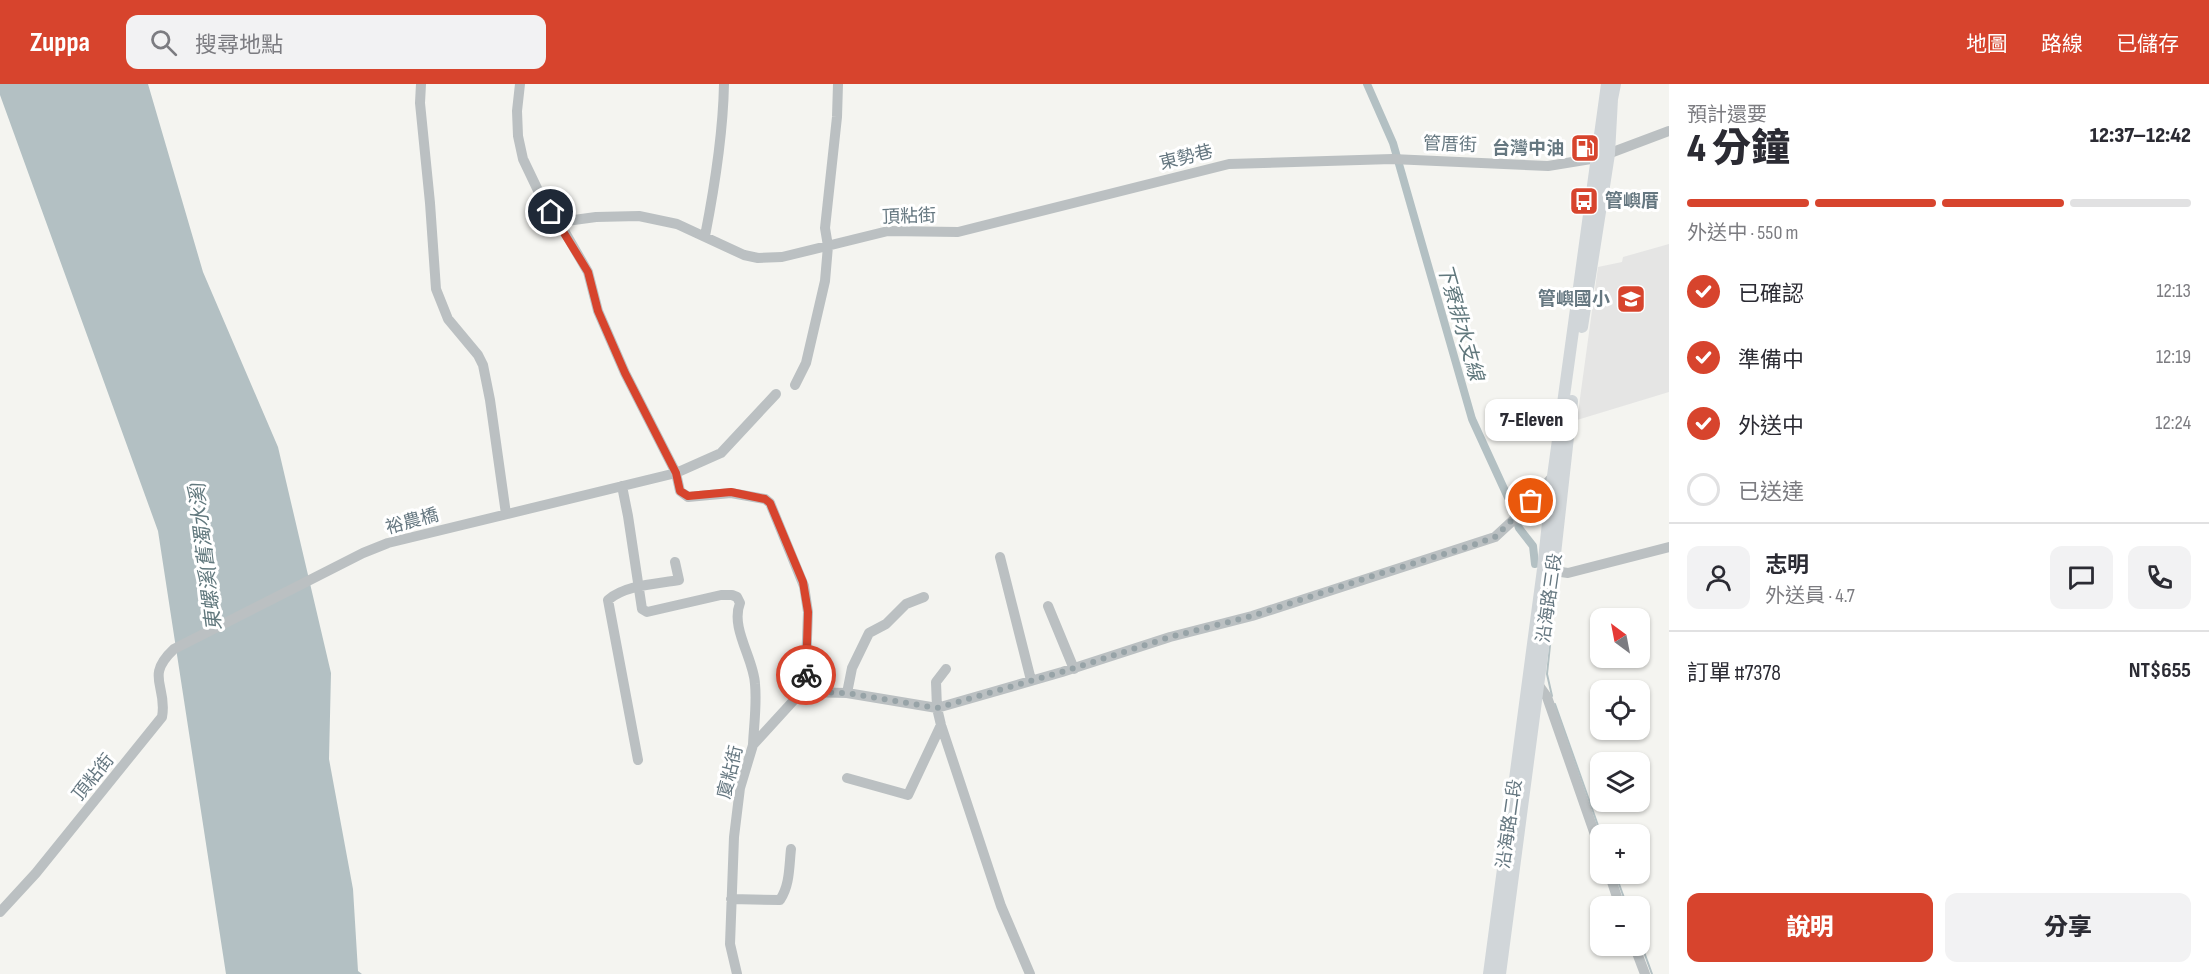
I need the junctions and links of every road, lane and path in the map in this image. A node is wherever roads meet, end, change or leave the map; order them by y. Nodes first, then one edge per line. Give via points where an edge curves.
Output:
1 (421, 84) edge
2 (520, 84) edge
3 (724, 84) edge
4 (838, 84) edge
5 (1607, 84) edge
6 (1615, 84) edge
7 (1669, 131) edge
8 (1603, 156) junction
9 (1398, 159) joint
10 (559, 222) junction
11 (992, 222) joint
12 (705, 236) junction
13 (828, 246) junction
14 (795, 385) dead end
15 (776, 394) dead end
16 (676, 473) junction
17 (1558, 473) junction
18 (621, 486) junction
19 (506, 514) junction
20 (1669, 547) edge
21 (1000, 557) dead end
22 (675, 562) dead end
23 (1548, 571) junction
24 (639, 587) junction
25 (924, 597) dead end
26 (1048, 606) dead end
27 (174, 649) joint
28 (946, 669) dead end
29 (1074, 669) junction
30 (1533, 678) junction
31 (1031, 680) junction
32 (805, 692) junction
33 (847, 693) junction
34 (937, 708) junction
35 (941, 725) junction
36 (753, 745) junction
37 (638, 760) dead end
38 (847, 778) dead end
39 (1591, 824) edge
40 (790, 849) dead end
41 (731, 899) junction
42 (0, 912) edge
43 (1638, 956) edge
44 (737, 974) edge
45 (1030, 974) edge
46 (1489, 974) edge
47 (1500, 974) edge
48 (1645, 974) edge

1 - 19 street via 436,290 448,319 483,365
2 - 10 street via 517,111 523,159 544,203
3 - 12 street via 716,182
4 - 13 street via 825,228
5 - 8 main road, 沿海路三段
6 - 8 main road, 沿海路三段
7 - 8 street, 管厝街
8 - 9 street, 管厝街 via 1548,166
8 - 17 main road, 沿海路三段
9 - 11 street, 東勢巷 via 1229,164
10 - 12 street, 頂粘街 via 639,216 661,219
10 - 16 street via 588,272 590,289 606,330
11 - 13 street, 頂粘街 via 958,232 888,231
12 - 13 street, 頂粘街 via 758,258 782,257
13 - 14 street via 819,311 806,363
15 - 16 street via 721,453
16 - 18 street, 裕農橋
16 - 32 street via 680,491 688,496 731,492 770,503 806,598
17 - 23 main road, 沿海路三段
17 - 29 street via 1495,537
18 - 19 street, 裕農橋
18 - 24 street
19 - 27 street, 裕農橋 via 388,543
20 - 23 street via 1568,573
21 - 31 street
22 - 24 street via 679,580
23 - 30 main road, 沿海路三段
24 - 36 street via 642,609 647,612 721,595 737,597 741,637 755,681
24 - 37 street via 614,594 607,603
25 - 33 street via 906,604 886,624 869,633 852,668
26 - 29 street
27 - 42 street, 頂粘街 via 157,672 162,717
28 - 34 street via 936,682
29 - 31 street
30 - 39 street via 1547,697
30 - 46 main road, 沿海路二段
30 - 47 main road, 沿海路二段
31 - 34 street
32 - 33 street
32 - 36 street, 廈粘街
33 - 34 street
34 - 35 street
35 - 38 street via 908,795
35 - 45 street via 1001,906
36 - 41 street, 廈粘街 via 740,788
40 - 41 street via 788,879 780,900
41 - 44 street, 廈粘街 via 730,944
43 - 48 street

